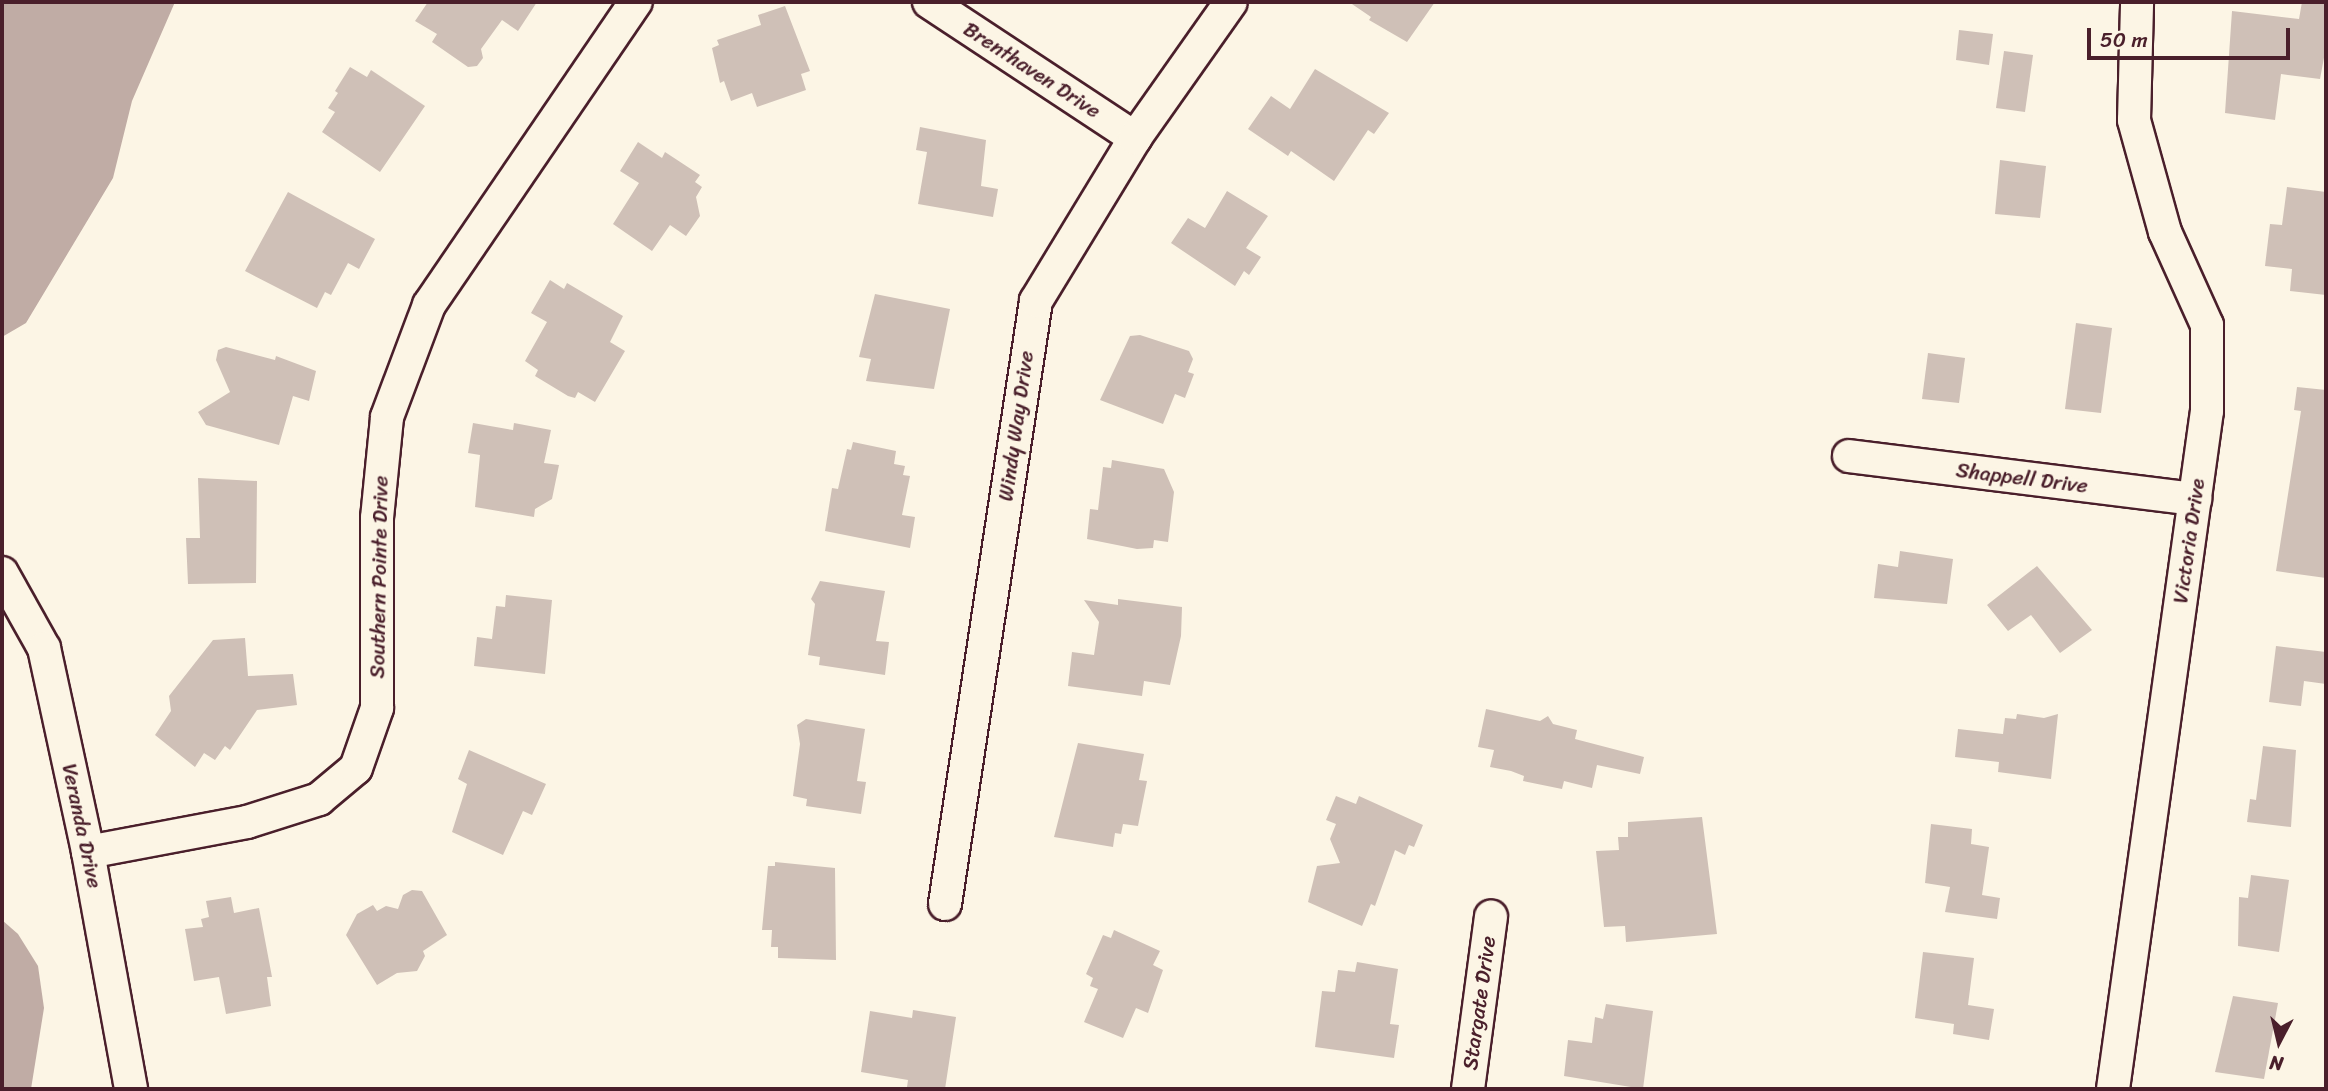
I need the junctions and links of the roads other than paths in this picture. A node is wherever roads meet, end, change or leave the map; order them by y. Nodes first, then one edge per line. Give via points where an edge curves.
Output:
1 (636, 2) edge
2 (929, 2) edge
3 (1231, 2) edge
4 (2137, 2) edge
5 (1135, 138) junction
6 (1849, 456) dead end
7 (2194, 499) junction
8 (2, 573) edge
9 (88, 852) junction
10 (946, 904) dead end
11 (1491, 917) dead end
12 (131, 1089) edge
13 (1468, 1089) edge
14 (2113, 1089) edge

1 - 9 street, Southern Pointe Drive via 429,305 387,416 377,518 377,708 356,768 319,799 247,822
2 - 5 street, Brenthaven Drive
3 - 5 street, Windy Way Drive
4 - 7 street, Victoria Drive via 2134,120 2165,232 2207,325 2207,411
5 - 10 street, Windy Way Drive via 1037,300
6 - 7 street, Shappell Drive
7 - 14 street, Victoria Drive
8 - 9 street, Veranda Drive via 44,648
9 - 12 street, Veranda Drive
11 - 13 street, Stargate Drive

